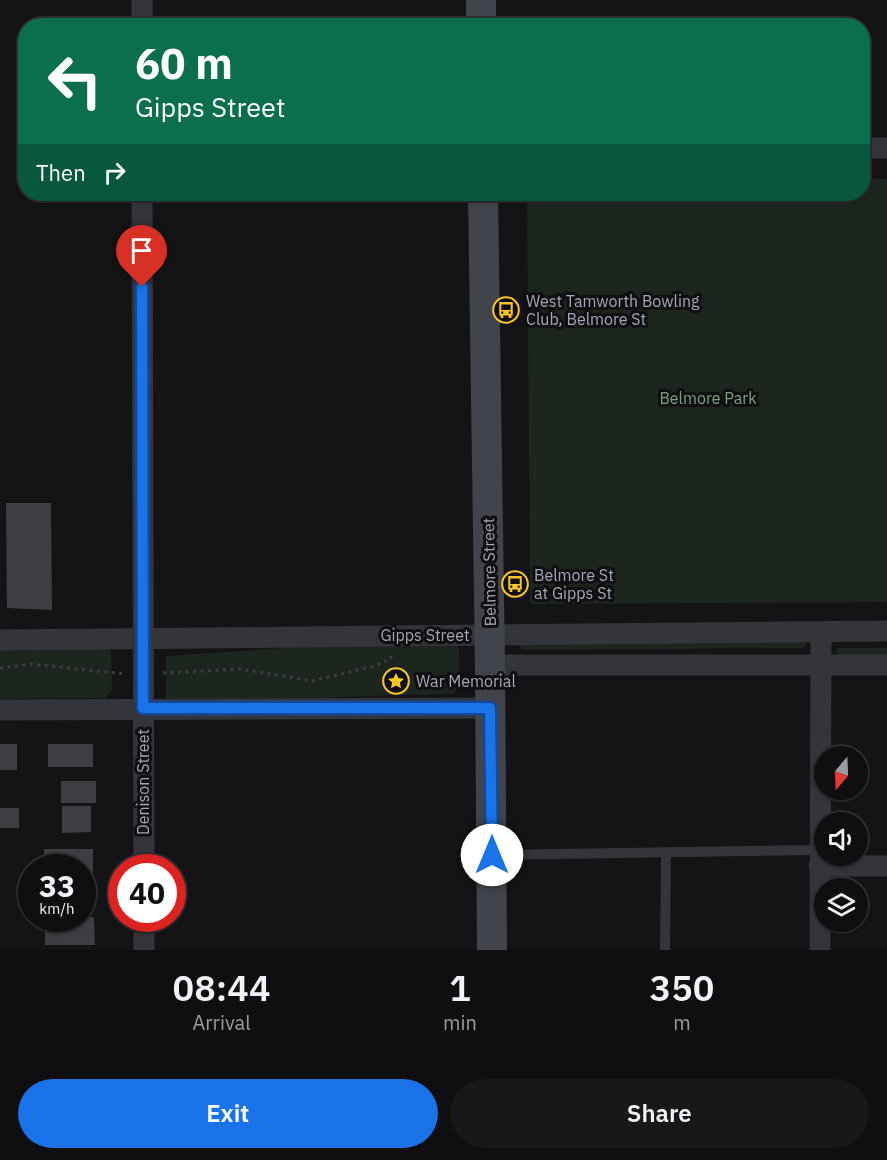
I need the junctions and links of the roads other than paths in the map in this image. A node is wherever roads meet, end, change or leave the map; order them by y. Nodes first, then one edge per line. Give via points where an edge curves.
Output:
1 (142, 0) edge
2 (481, 0) edge
3 (142, 18) edge
4 (481, 18) edge
5 (870, 148) edge
6 (887, 148) edge
7 (142, 201) edge
8 (483, 201) edge
9 (887, 631) edge
10 (821, 632) junction
11 (490, 635) junction
12 (142, 638) junction
13 (0, 639) edge
14 (490, 665) junction
15 (822, 665) junction
16 (887, 665) edge
17 (143, 708) junction
18 (490, 708) junction
19 (0, 710) edge
20 (820, 812) edge
21 (666, 853) junction
22 (144, 854) edge
23 (492, 855) junction
24 (814, 858) edge
25 (868, 864) edge
26 (819, 866) edge
27 (887, 866) edge
28 (144, 932) edge
29 (144, 950) edge
30 (492, 950) edge
31 (665, 950) edge
32 (820, 950) edge

1 - 3 street
2 - 4 street
5 - 6 street
7 - 12 street, Denison Street
8 - 11 street, Belmore Street
9 - 10 street, Gipps Street
10 - 11 street, Gipps Street
10 - 15 street
11 - 12 street, Gipps Street
11 - 14 street, Belmore Street
12 - 13 street, Gipps Street
12 - 17 street, Denison Street
14 - 15 street
14 - 18 street, Belmore Street
15 - 16 street
15 - 20 street
17 - 18 street
17 - 19 street
17 - 22 street, Denison Street
18 - 23 street, Belmore Street
21 - 23 lane
21 - 24 lane
21 - 31 lane
23 - 30 street, Belmore Street
25 - 27 street
26 - 32 street
28 - 29 street

